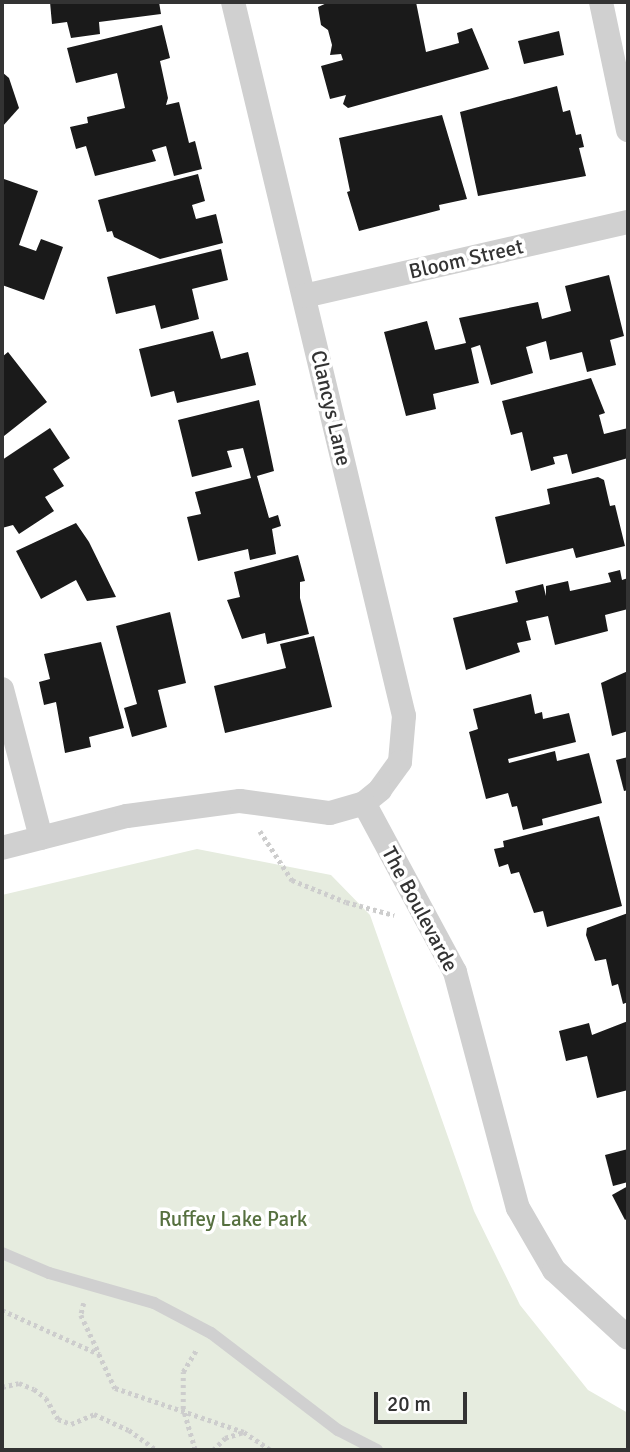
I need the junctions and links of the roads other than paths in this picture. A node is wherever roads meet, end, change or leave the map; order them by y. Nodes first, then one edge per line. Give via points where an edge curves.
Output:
1 (233, 2) edge
2 (601, 2) edge
3 (628, 130) edge
4 (628, 222) edge
5 (304, 296) junction
6 (2, 689) edge
7 (363, 803) junction
8 (41, 838) junction
9 (2, 848) edge
10 (2, 1253) edge
11 (628, 1338) edge
12 (377, 1450) edge

1 - 5 street, Clancys Lane
2 - 3 street
4 - 5 street, Bloom Street
5 - 7 street, Clancys Lane via 404,716 400,762 380,790
6 - 8 street
7 - 8 street via 330,813 240,801 127,816
7 - 11 street, The Boulevarde via 454,972 518,1208 554,1270
8 - 9 street
10 - 12 lane via 89,1286 154,1303 211,1333 338,1430

